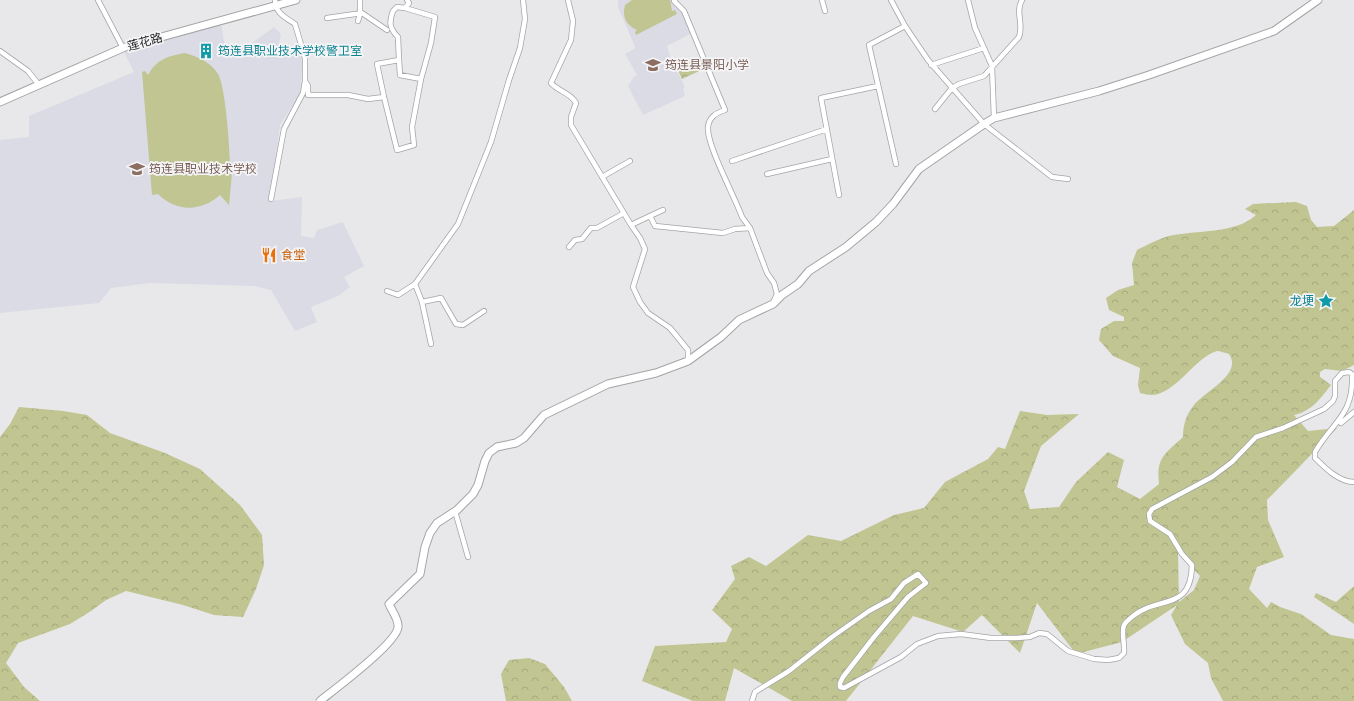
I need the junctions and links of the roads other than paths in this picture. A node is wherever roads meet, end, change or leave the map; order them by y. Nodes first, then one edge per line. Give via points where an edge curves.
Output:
1 (98, 0) edge
2 (296, 0) edge
3 (360, 0) edge
4 (408, 0) edge
5 (523, 0) edge
6 (568, 0) edge
7 (676, 0) edge
8 (822, 0) edge
9 (891, 0) edge
10 (968, 0) edge
11 (1022, 0) edge
12 (1318, 0) edge
13 (275, 2) edge
14 (405, 8) junction
15 (825, 12) dead end
16 (360, 13) junction
17 (327, 18) dead end
18 (358, 21) dead end
19 (905, 26) junction
20 (387, 30) dead end
21 (123, 48) junction
22 (984, 48) junction
23 (0, 51) edge
24 (399, 60) junction
25 (931, 65) junction
26 (992, 69) junction
27 (421, 79) junction
28 (305, 81) junction
29 (39, 85) junction
30 (878, 86) junction
31 (952, 88) junction
32 (384, 97) junction
33 (0, 102) edge
34 (935, 109) dead end
35 (994, 118) junction
36 (984, 124) junction
37 (827, 129) junction
38 (832, 159) junction
39 (630, 161) dead end
40 (732, 161) dead end
41 (896, 164) dead end
42 (767, 174) dead end
43 (602, 177) junction
44 (1068, 179) dead end
45 (839, 195) dead end
46 (271, 199) dead end
47 (663, 210) dead end
48 (624, 213) junction
49 (650, 216) junction
50 (631, 225) junction
51 (750, 228) junction
52 (569, 247) dead end
53 (415, 284) junction
54 (387, 291) dead end
55 (422, 302) junction
56 (773, 304) junction
57 (484, 311) dead end
58 (431, 344) dead end
59 (688, 361) junction
60 (1354, 369) edge
61 (1349, 372) junction
62 (1354, 412) edge
63 (1333, 430) junction
64 (1354, 482) edge
65 (455, 511) junction
66 (468, 557) dead end
67 (320, 701) edge
68 (752, 701) edge

1 - 21 street
2 - 13 street, 莲花路
3 - 16 street
4 - 14 street
5 - 53 street via 525,19 520,48 488,149 458,224
6 - 43 street via 573,21 571,40 552,84 573,98 576,103 571,117 572,125
7 - 51 street via 674,1 684,11 724,110 711,118 708,127 711,141 742,217
8 - 15 street
9 - 19 street
10 - 22 street via 975,28
11 - 26 street via 1019,7 1019,37
12 - 35 street via 1274,31 1099,91
13 - 21 street, 莲花路
13 - 28 street via 284,19 294,24 305,58
14 - 24 street via 397,7 393,11 389,25 398,37
14 - 27 street via 435,18
16 - 17 street
16 - 18 street
16 - 20 street
19 - 25 street
19 - 30 street via 869,45
21 - 29 street, 莲花路
22 - 25 street
22 - 26 street
23 - 29 street via 28,71
24 - 27 street via 400,75
24 - 32 street via 377,64
25 - 31 street
26 - 31 street via 984,76
26 - 35 street
27 - 32 street via 412,126 414,146 397,150
28 - 32 street via 308,95 368,99
28 - 46 street via 303,93 284,129
29 - 33 street, 莲花路
30 - 37 street via 821,98
30 - 41 street
31 - 34 street
31 - 36 street
35 - 36 street
36 - 44 street via 1052,176
36 - 56 street via 920,169 876,222 846,247 809,271 798,284
37 - 38 street
37 - 40 street
38 - 42 street
38 - 45 street
39 - 43 street
43 - 48 street
47 - 49 street
48 - 50 street
48 - 52 street via 597,228 590,228 582,239 575,240
49 - 50 street
49 - 51 street via 655,226 723,233
50 - 59 street via 645,249 634,287 640,302 648,313 670,328 688,350
51 - 56 street via 767,273 774,283 777,294
53 - 54 street via 398,295
53 - 55 street
55 - 57 street via 441,298 456,324 463,326
55 - 58 street
56 - 59 street via 739,320
59 - 65 street via 656,373 608,384 544,415 524,438 516,443 497,447 489,453 473,494
60 - 61 street
61 - 63 street via 1352,374 1353,396 1347,412
61 - 68 street via 1342,373 1335,380 1335,396 1324,409 1284,428 1256,437 1237,458 1212,477 1152,508 1149,514 1150,521 1170,534 1192,565 1192,577 1189,587 1181,595 1171,601 1149,607 1127,621 1124,626 1124,653 1119,658 1108,660 1079,656 1068,651 1047,634 1039,633 1016,638 961,634 938,636 917,644 901,657 844,688 840,687 843,677 874,637 908,597 926,583 918,574 904,583 891,599 755,692
62 - 63 street
63 - 64 street via 1318,446 1315,458 1331,472
65 - 66 street
65 - 67 street via 437,523 430,533 420,574 389,604 398,621 394,637 378,654

